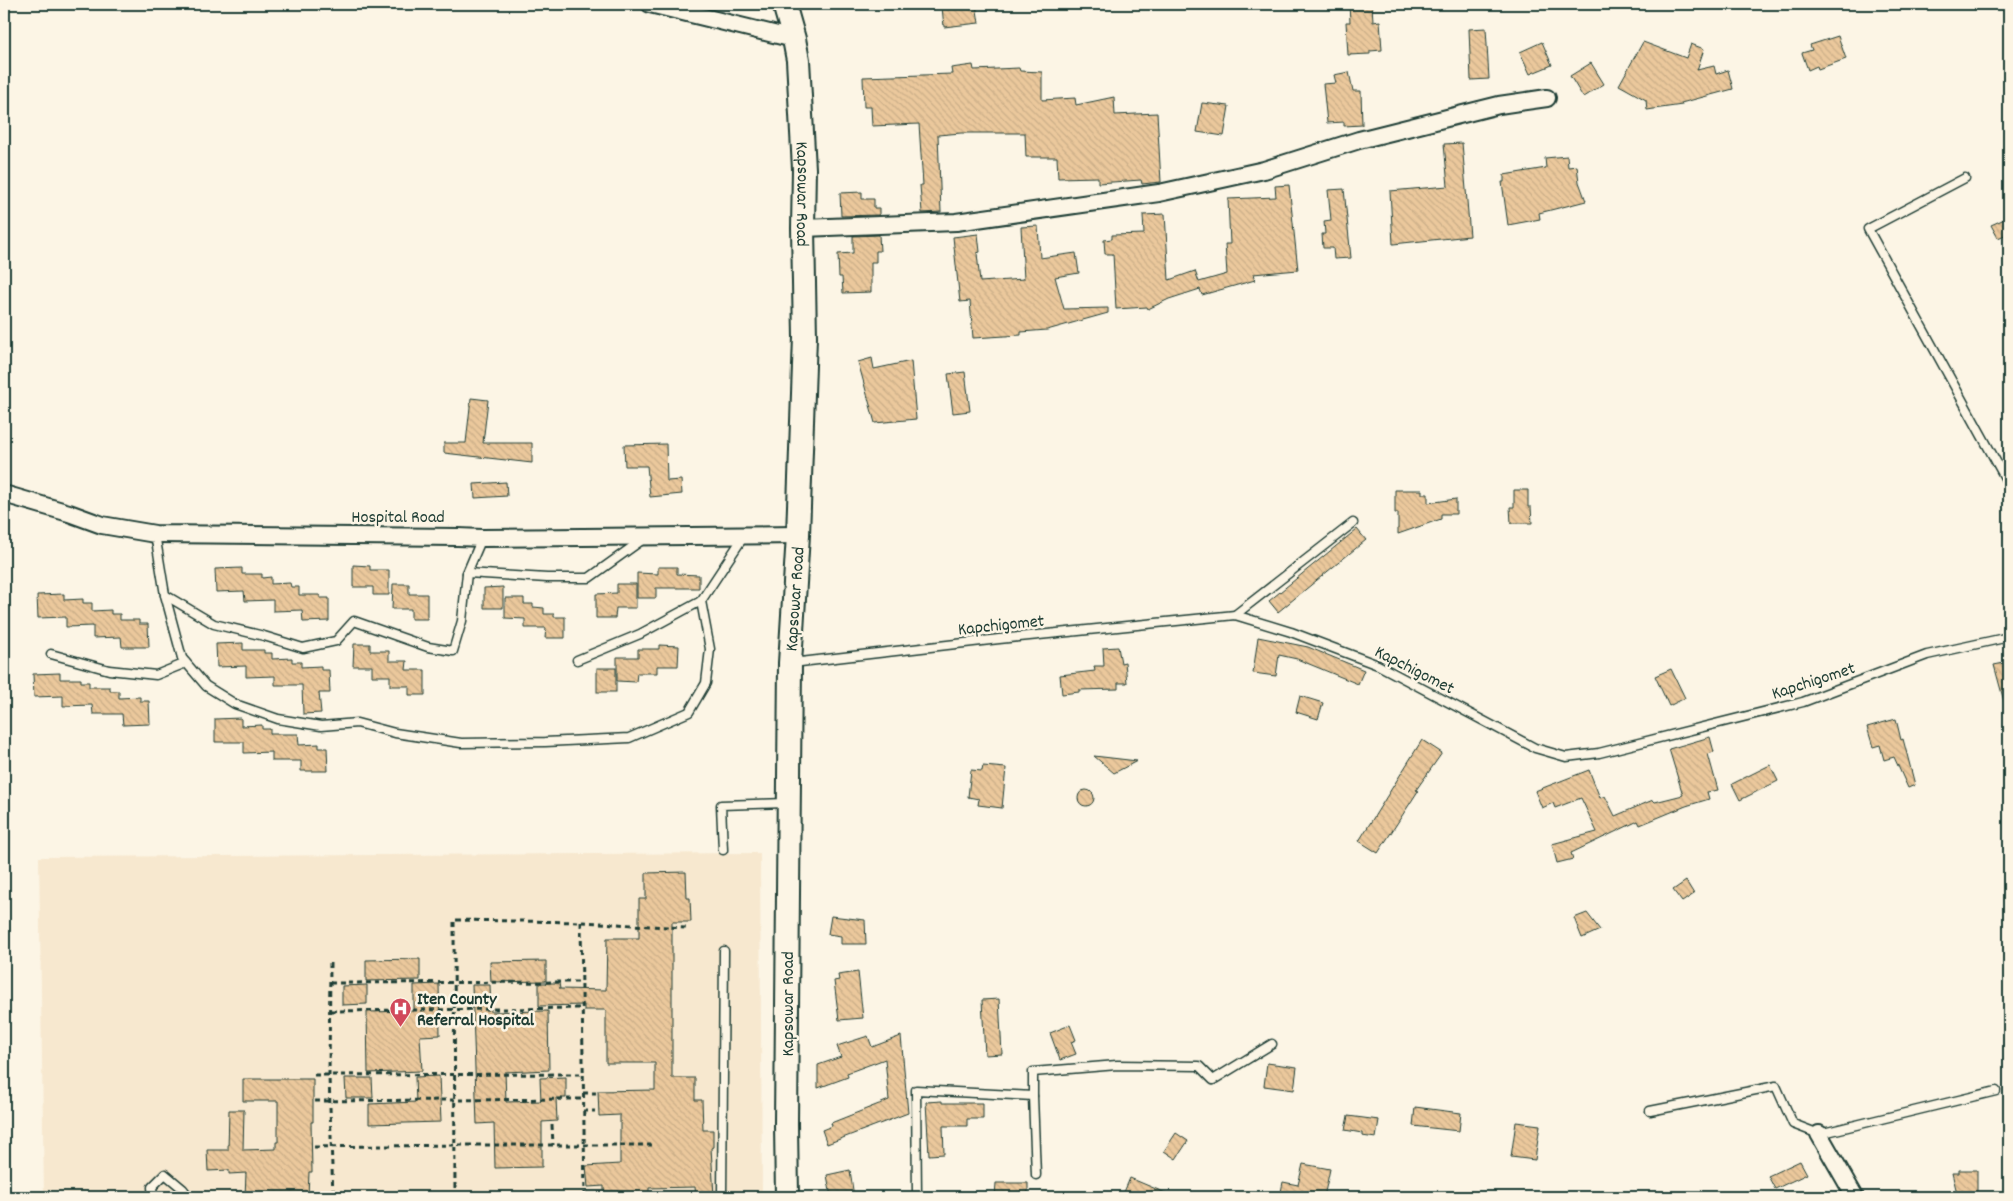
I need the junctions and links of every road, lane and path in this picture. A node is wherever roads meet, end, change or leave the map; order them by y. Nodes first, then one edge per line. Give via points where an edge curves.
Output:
1 (650, 4) edge
2 (784, 4) edge
3 (794, 39) junction
4 (1547, 98) dead end
5 (1965, 178) dead end
6 (803, 228) junction
7 (2009, 485) edge
8 (4, 494) edge
9 (1353, 523) dead end
10 (155, 534) junction
11 (798, 535) junction
12 (648, 536) junction
13 (744, 536) junction
14 (482, 538) junction
15 (467, 573) junction
16 (164, 595) junction
17 (701, 601) junction
18 (1235, 615) junction
19 (2009, 637) edge
20 (51, 654) dead end
21 (577, 660) dead end
22 (186, 663) junction
23 (790, 663) junction
24 (788, 802) junction
25 (723, 850) dead end
26 (581, 922) junction
27 (686, 928) dead end
28 (724, 951) dead end
29 (330, 963) dead end
30 (582, 982) junction
31 (330, 983) junction
32 (454, 983) junction
33 (582, 1008) junction
34 (454, 1009) junction
35 (331, 1010) junction
36 (1272, 1044) dead end
37 (454, 1074) junction
38 (583, 1074) junction
39 (314, 1076) dead end
40 (329, 1076) junction
41 (1996, 1091) dead end
42 (583, 1093) junction
43 (596, 1093) dead end
44 (1033, 1096) junction
45 (584, 1099) junction
46 (454, 1100) junction
47 (316, 1101) dead end
48 (330, 1101) junction
49 (583, 1111) junction
50 (595, 1111) dead end
51 (1650, 1111) dead end
52 (552, 1125) dead end
53 (1819, 1134) junction
54 (584, 1144) junction
55 (455, 1145) junction
56 (553, 1145) junction
57 (652, 1145) dead end
58 (314, 1148) dead end
59 (331, 1148) junction
60 (1036, 1175) dead end
61 (153, 1197) edge
62 (189, 1197) edge
63 (332, 1197) edge
64 (456, 1197) edge
65 (585, 1197) edge
66 (722, 1197) edge
67 (787, 1197) edge
68 (917, 1197) edge
69 (1855, 1197) edge

1 - 3 street
2 - 3 main road, Kapsowar Road
3 - 6 main road, Kapsowar Road via 804,169
4 - 6 street via 1499,105 1359,140 1264,170 1159,193 956,222
5 - 7 lane via 1868,229
6 - 11 main road, Kapsowar Road via 805,337
8 - 10 street, Hospital Road via 102,525
9 - 18 lane
10 - 14 street, Hospital Road
10 - 16 lane
11 - 13 street, Hospital Road
11 - 23 main road, Kapsowar Road
12 - 13 street, Hospital Road
12 - 14 street, Hospital Road
12 - 15 lane via 589,578
13 - 17 lane
14 - 15 lane
15 - 16 lane via 462,621 453,651 428,647 354,621 336,641 303,648 214,624
16 - 22 lane
17 - 21 lane via 640,634
17 - 22 lane via 710,649 706,683 689,712 628,738 460,743 358,723 322,726 278,719 236,704 206,686
18 - 19 lane, Kapchigomet via 1292,632 1378,665 1535,748 1566,757 1599,753 1803,702 1927,655
18 - 23 lane, Kapchigomet
20 - 22 lane via 109,670 156,675
23 - 24 main road, Kapsowar Road
24 - 25 lane via 721,805
24 - 67 main road, Kapsowar Road
26 - 27 path
26 - 30 path
26 - 32 path via 454,920
28 - 66 lane
29 - 31 path
30 - 32 path
30 - 33 path
31 - 32 path
31 - 35 path
32 - 34 path
33 - 34 path
33 - 38 path
34 - 35 path
34 - 37 path
35 - 40 path
36 - 44 lane via 1213,1080 1199,1066 1118,1064 1033,1072
37 - 38 path
37 - 40 path
37 - 46 path
38 - 42 path
39 - 40 path
40 - 48 path
41 - 53 lane
42 - 43 path
42 - 45 path
44 - 60 lane
44 - 68 lane via 916,1090
45 - 46 path
45 - 49 path
46 - 48 path
46 - 55 path
47 - 48 path
48 - 59 path
49 - 50 path
49 - 54 path
51 - 53 lane via 1776,1086 1793,1124
52 - 56 path
53 - 69 street
54 - 56 path
54 - 57 path
54 - 65 path
55 - 56 path
55 - 59 path
55 - 64 path
58 - 59 path
59 - 63 path
61 - 62 lane via 152,1187 165,1174

